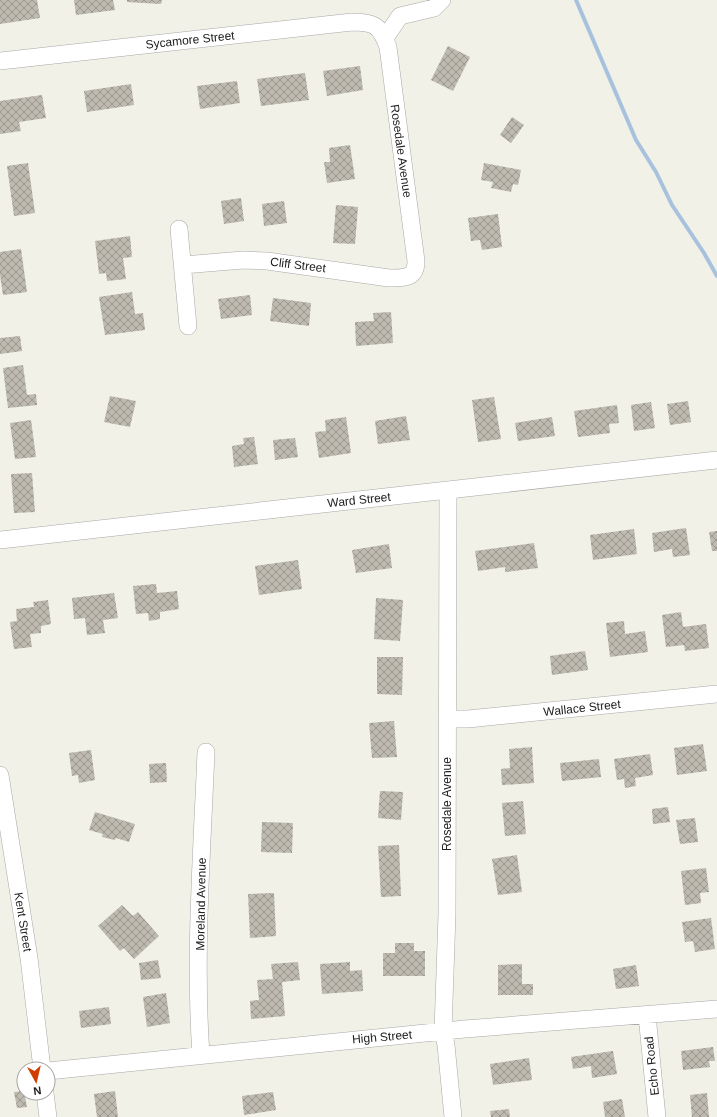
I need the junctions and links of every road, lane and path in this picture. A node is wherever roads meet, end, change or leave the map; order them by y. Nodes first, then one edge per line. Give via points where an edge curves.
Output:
1 (442, 0) edge
2 (382, 33) junction
3 (0, 61) edge
4 (179, 229) dead end
5 (183, 265) junction
6 (412, 275) joint
7 (188, 326) dead end
8 (717, 460) edge
9 (448, 490) junction
10 (0, 540) edge
11 (717, 694) edge
12 (448, 719) junction
13 (206, 752) dead end
14 (0, 775) edge
15 (717, 1009) edge
16 (647, 1015) junction
17 (443, 1031) junction
18 (201, 1055) junction
19 (41, 1061) edge
20 (56, 1070) edge
21 (46, 1101) edge
22 (48, 1117) edge
23 (453, 1117) edge
24 (657, 1117) edge

1 - 2 street via 434,8 400,16
2 - 3 street, Sycamore Street via 372,23 352,22
2 - 6 street, Rosedale Avenue via 388,47 416,261 416,270
4 - 5 street
5 - 6 street, Cliff Street via 243,260 389,278
5 - 7 street
8 - 9 street, Ward Street
9 - 10 street, Ward Street
9 - 12 street, Rosedale Avenue
11 - 12 street, Wallace Street
12 - 17 street, Rosedale Avenue via 447,914
13 - 18 street, Moreland Avenue via 200,952
14 - 19 street, Kent Street via 29,958
15 - 16 street, High Street
16 - 17 street, High Street
16 - 24 street, Echo Road
17 - 18 street, High Street
17 - 23 street, Rosedale Avenue
18 - 20 street, High Street
21 - 22 street

